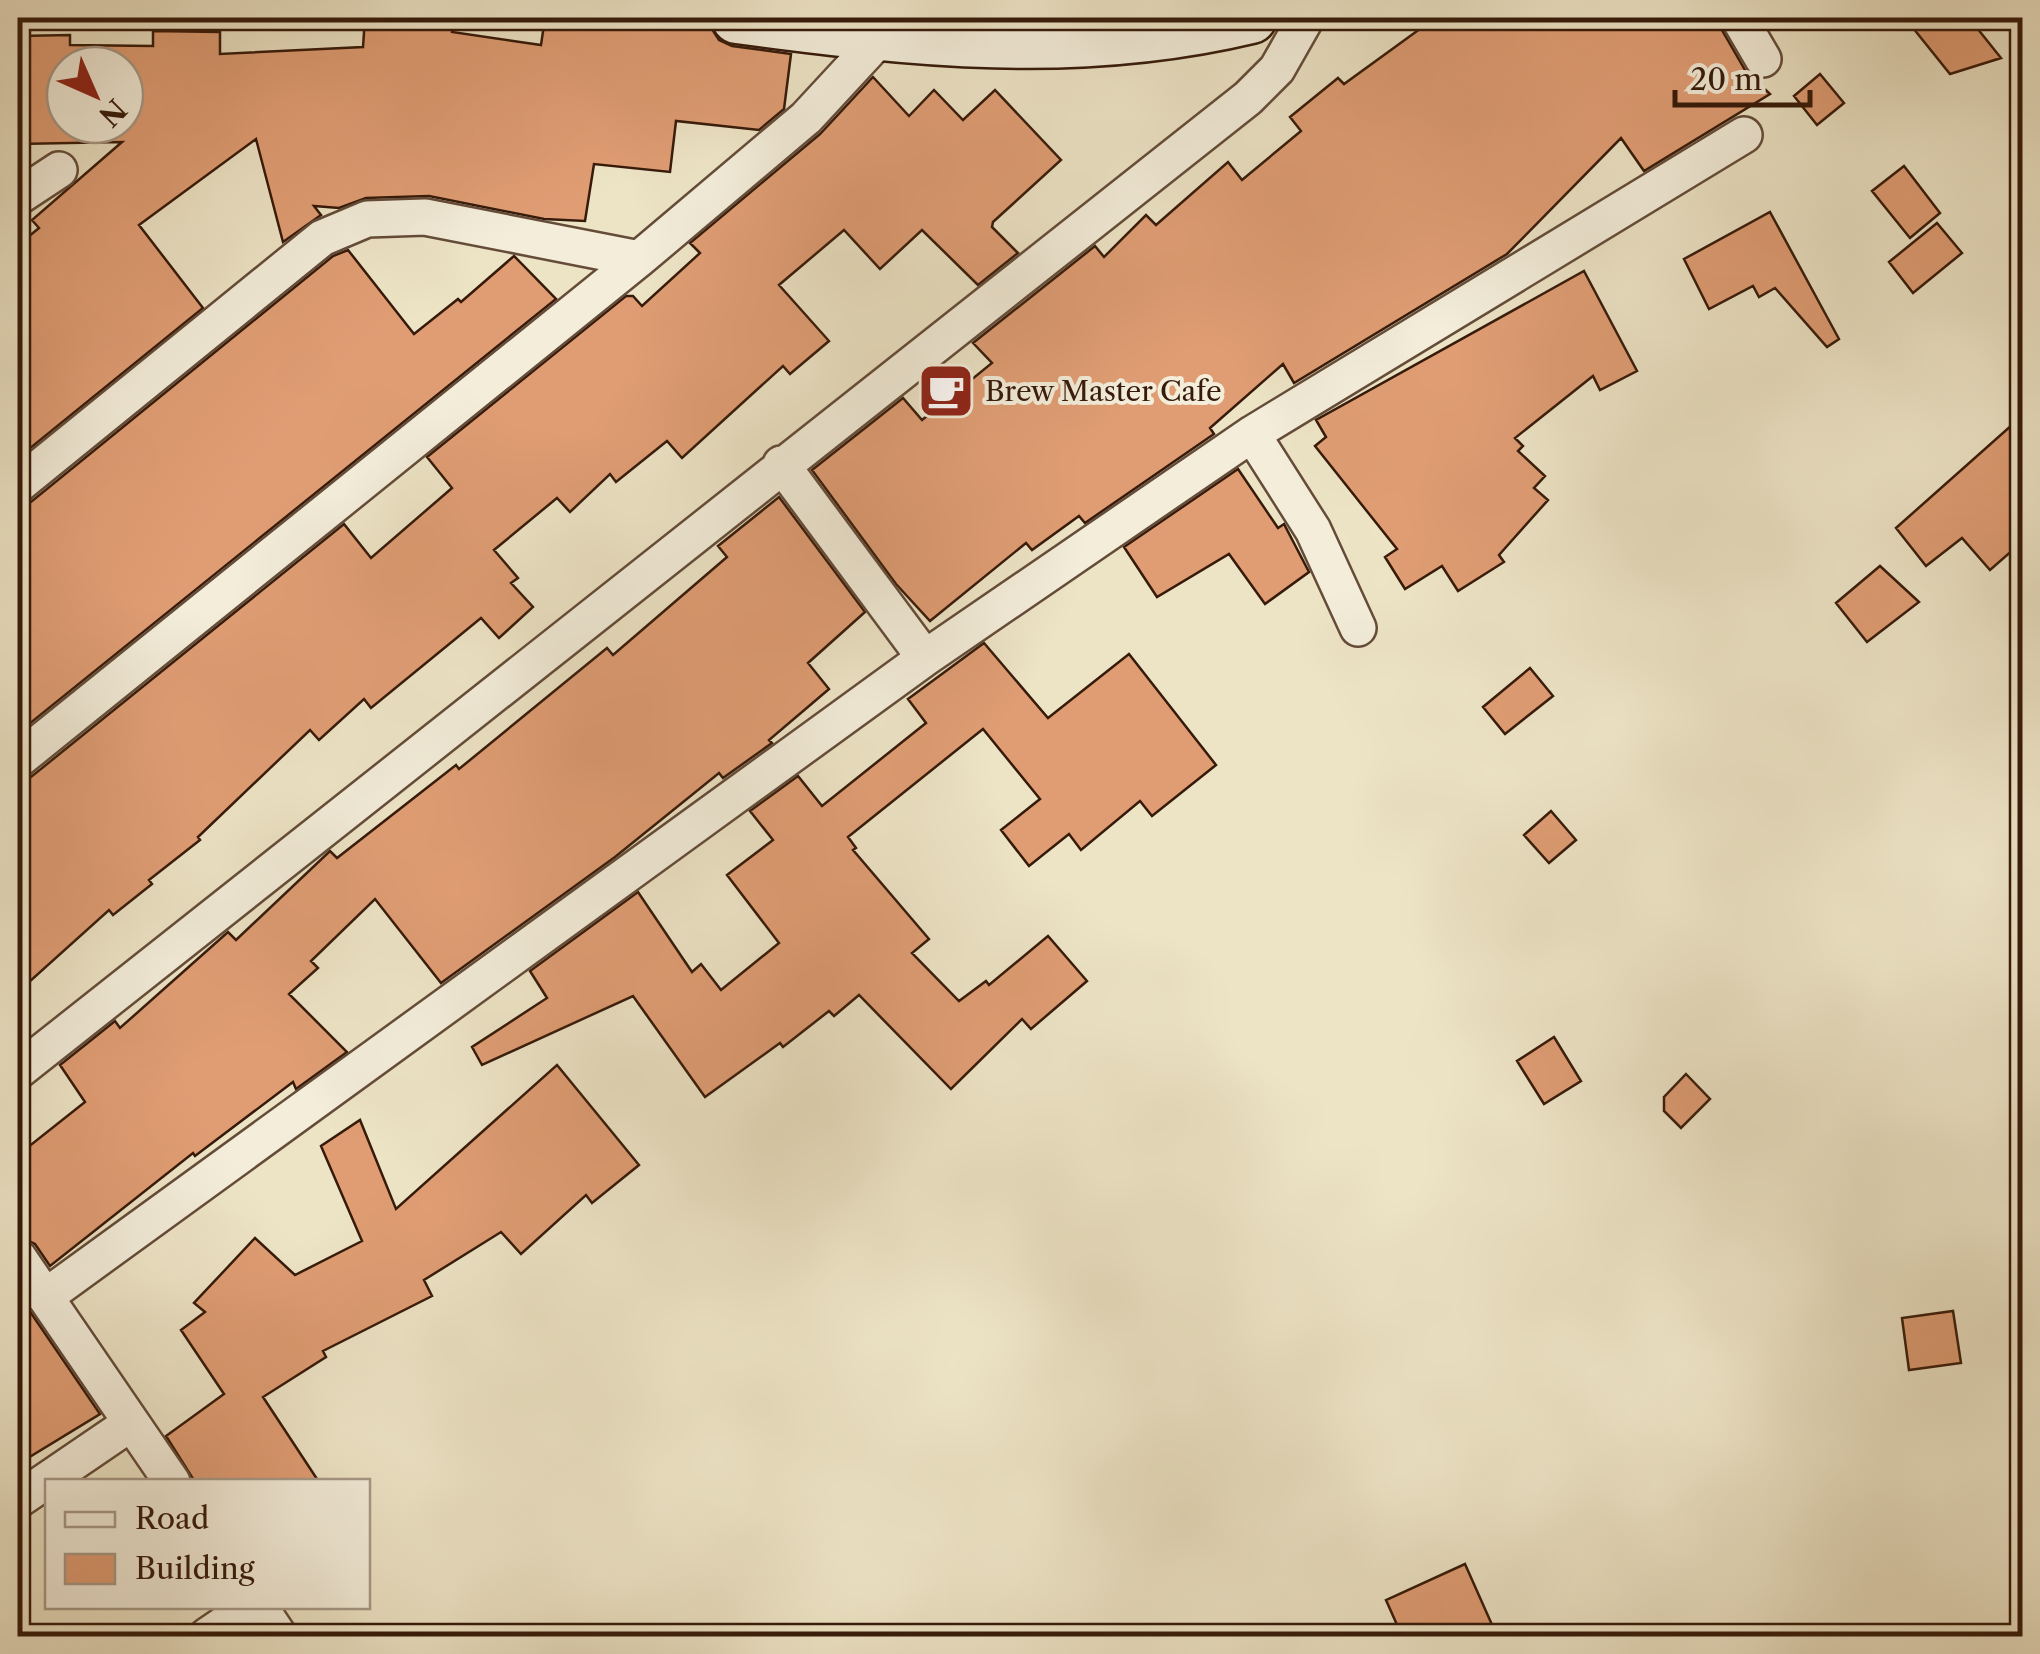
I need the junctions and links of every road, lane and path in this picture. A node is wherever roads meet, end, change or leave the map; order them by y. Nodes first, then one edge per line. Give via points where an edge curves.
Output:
1 (737, 18) edge
2 (1250, 18) edge
3 (1306, 18) edge
4 (1739, 18) edge
5 (882, 37) junction
6 (1763, 59) dead end
7 (1744, 135) dead end
8 (59, 170) dead end
9 (18, 197) edge
10 (639, 259) junction
11 (1252, 434) junction
12 (780, 464) junction
13 (18, 485) edge
14 (1358, 628) dead end
15 (925, 658) junction
16 (18, 760) edge
17 (18, 1071) edge
18 (18, 1257) edge
19 (46, 1297) junction
20 (131, 1423) junction
21 (49, 1479) edge
22 (170, 1479) edge
23 (45, 1482) edge
24 (18, 1500) edge
25 (247, 1609) edge
26 (261, 1609) edge
27 (208, 1636) edge
28 (280, 1636) edge

1 - 5 street
2 - 5 street via 1116,41 1028,46
3 - 12 street via 1277,70 1248,98
4 - 6 street
5 - 10 street via 806,118
7 - 11 street
8 - 9 street
10 - 13 street via 425,217 367,219 322,238
10 - 16 street
11 - 14 street via 1314,530
11 - 15 street
12 - 15 street
12 - 17 street
15 - 19 street
18 - 19 street
19 - 20 street
20 - 21 street
20 - 22 street
23 - 24 street
25 - 27 street
26 - 28 street

